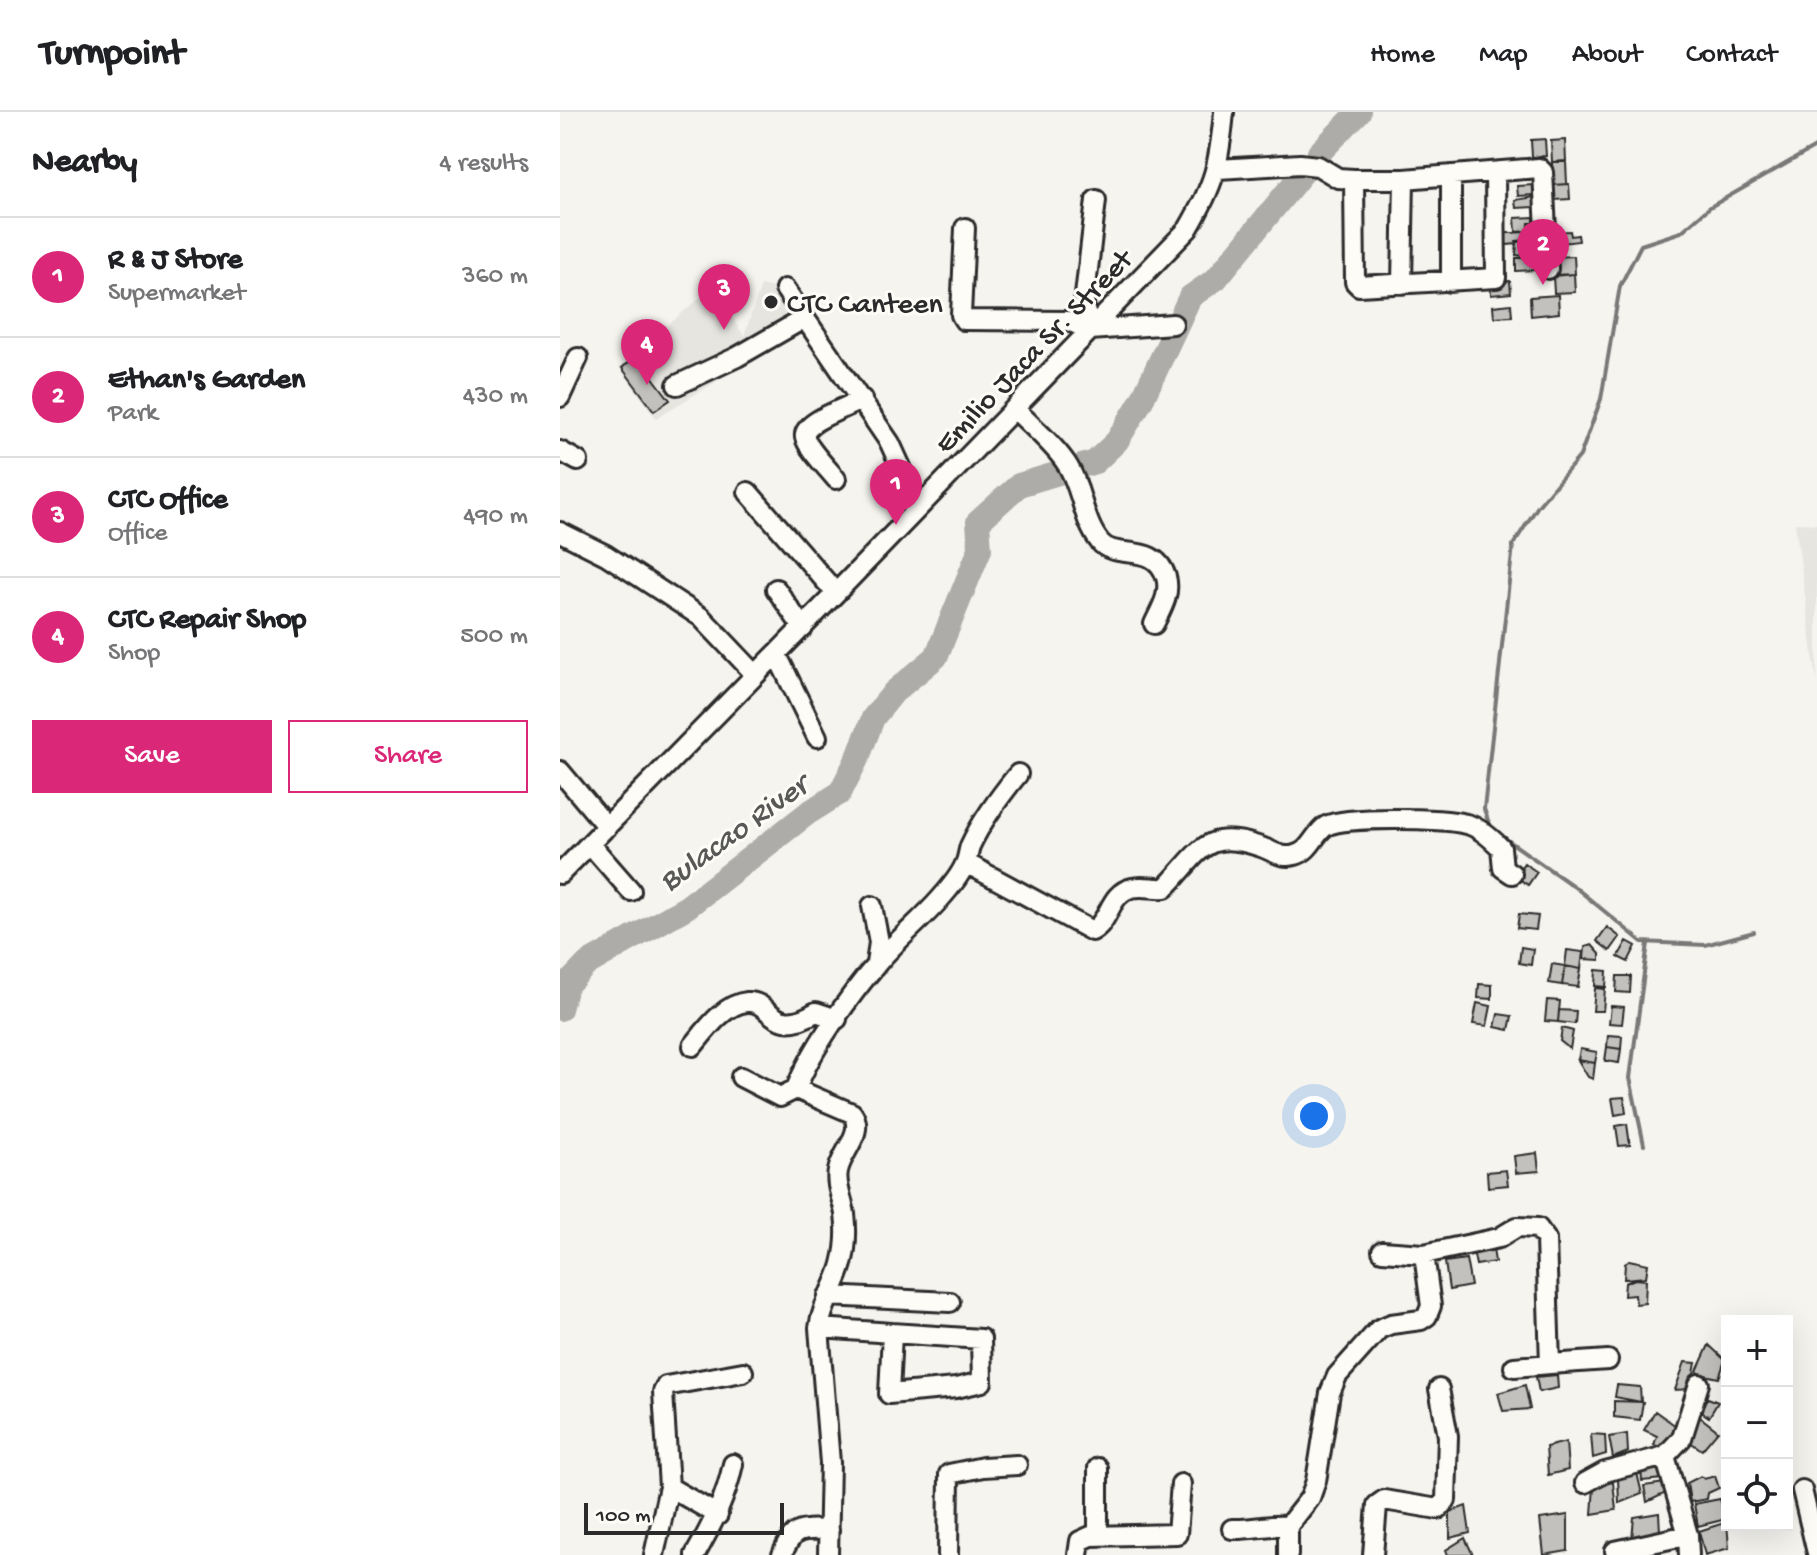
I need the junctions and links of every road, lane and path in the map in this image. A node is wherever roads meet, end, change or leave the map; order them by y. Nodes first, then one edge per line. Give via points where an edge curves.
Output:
1 (1224, 112) edge
2 (1218, 169) junction
3 (1495, 172) junction
4 (1451, 175) junction
5 (1354, 179) junction
6 (1404, 179) junction
7 (1096, 200) dead end
8 (965, 228) dead end
9 (1548, 269) dead end
10 (1451, 282) junction
11 (1402, 284) junction
12 (785, 289) dead end
13 (805, 318) junction
14 (1173, 324) dead end
15 (1091, 328) junction
16 (578, 358) dead end
17 (677, 385) dead end
18 (560, 397) edge
19 (862, 399) junction
20 (1015, 409) junction
21 (560, 451) edge
22 (578, 461) dead end
23 (836, 479) dead end
24 (748, 492) dead end
25 (919, 507) junction
26 (560, 532) edge
27 (776, 589) dead end
28 (836, 593) junction
29 (1154, 624) dead end
30 (803, 628) junction
31 (777, 655) junction
32 (755, 674) junction
33 (817, 737) dead end
34 (560, 771) edge
35 (1018, 774) dead end
36 (607, 827) junction
37 (590, 844) junction
38 (966, 863) junction
39 (560, 874) edge
40 (1512, 874) dead end
41 (631, 891) dead end
42 (872, 906) dead end
43 (876, 964) junction
44 (837, 1019) junction
45 (693, 1046) dead end
46 (741, 1077) dead end
47 (796, 1089) junction
48 (1382, 1251) dead end
49 (1424, 1254) junction
50 (828, 1296) junction
51 (950, 1302) dead end
52 (819, 1328) junction
53 (892, 1333) junction
54 (1608, 1360) dead end
55 (1550, 1364) junction
56 (1514, 1367) dead end
57 (743, 1372) dead end
58 (1699, 1384) dead end
59 (1439, 1389) dead end
60 (1665, 1456) junction
61 (733, 1464) dead end
62 (1017, 1465) dead end
63 (1098, 1468) dead end
64 (1585, 1483) dead end
65 (1181, 1484) dead end
66 (669, 1487) junction
67 (1802, 1490) dead end
68 (718, 1515) junction
69 (1288, 1526) junction
70 (1232, 1529) dead end
71 (829, 1530) junction
72 (1098, 1535) junction
73 (1688, 1535) junction
74 (1615, 1551) dead end
75 (1817, 1553) edge
76 (654, 1555) edge
77 (695, 1555) edge
78 (782, 1555) edge
79 (828, 1555) edge
80 (948, 1555) edge
81 (1078, 1555) edge
82 (1288, 1555) edge
83 (1373, 1555) edge
84 (1689, 1555) edge

1 - 2 street, Emilio Jaca Sr. Street
2 - 5 street via 1300,164
2 - 15 street, Emilio Jaca Sr. Street via 1188,229
3 - 4 street
3 - 9 street via 1536,167 1543,172
3 - 10 street via 1496,278
4 - 6 street
4 - 10 street
5 - 6 street
5 - 11 street via 1356,284
6 - 11 street
7 - 15 street via 1084,304
8 - 15 street via 964,320 1068,321
10 - 11 street
12 - 13 street
13 - 17 street
13 - 19 street
14 - 15 street
15 - 20 street, Emilio Jaca Sr. Street
16 - 18 street
19 - 23 street via 805,432 808,444
19 - 25 street via 890,443
20 - 25 street, Emilio Jaca Sr. Street
20 - 29 street via 1066,463 1102,545 1154,560 1166,577 1167,598
21 - 22 street
24 - 28 street
25 - 28 street, Emilio Jaca Sr. Street
26 - 32 street via 606,555 701,617
27 - 30 street
28 - 30 street, Emilio Jaca Sr. Street
30 - 31 street, Emilio Jaca Sr. Street
31 - 32 street, Emilio Jaca Sr. Street
31 - 33 street
32 - 36 street, Emilio Jaca Sr. Street
34 - 36 street
35 - 38 street via 982,825
36 - 37 street, Emilio Jaca Sr. Street
37 - 39 street, Emilio Jaca Sr. Street
37 - 41 street
38 - 40 street via 1092,931 1123,891 1165,888 1202,847 1237,840 1283,857 1297,855 1322,829 1336,824 1411,818 1467,824 1501,848 1503,868
38 - 43 street via 941,899
42 - 43 street via 879,942
43 - 44 street
44 - 45 street via 816,1012 782,1021 747,1002 723,1013
44 - 47 street
46 - 47 street via 780,1097
47 - 50 street via 856,1119 837,1172 845,1250
48 - 49 street
49 - 55 street via 1499,1238 1517,1227 1538,1228 1546,1239
49 - 69 street via 1430,1312 1421,1320 1379,1329 1337,1376 1316,1481
50 - 51 street
50 - 52 street
52 - 53 street
52 - 71 street via 830,1463
53 - 53 street via 981,1339 982,1382 889,1394
54 - 55 street
55 - 56 street
57 - 66 street via 666,1386
58 - 60 street via 1682,1438
59 - 83 street via 1448,1436 1446,1500 1438,1509 1384,1500 1377,1505
60 - 64 street via 1605,1472
60 - 73 street
61 - 68 street
62 - 80 street via 949,1474
63 - 72 street
65 - 72 street via 1177,1534
66 - 68 street
66 - 76 street
67 - 75 street
68 - 77 street
69 - 70 street
69 - 82 street
71 - 78 street via 796,1531
71 - 79 street
72 - 81 street via 1080,1541
73 - 74 street
73 - 84 street

